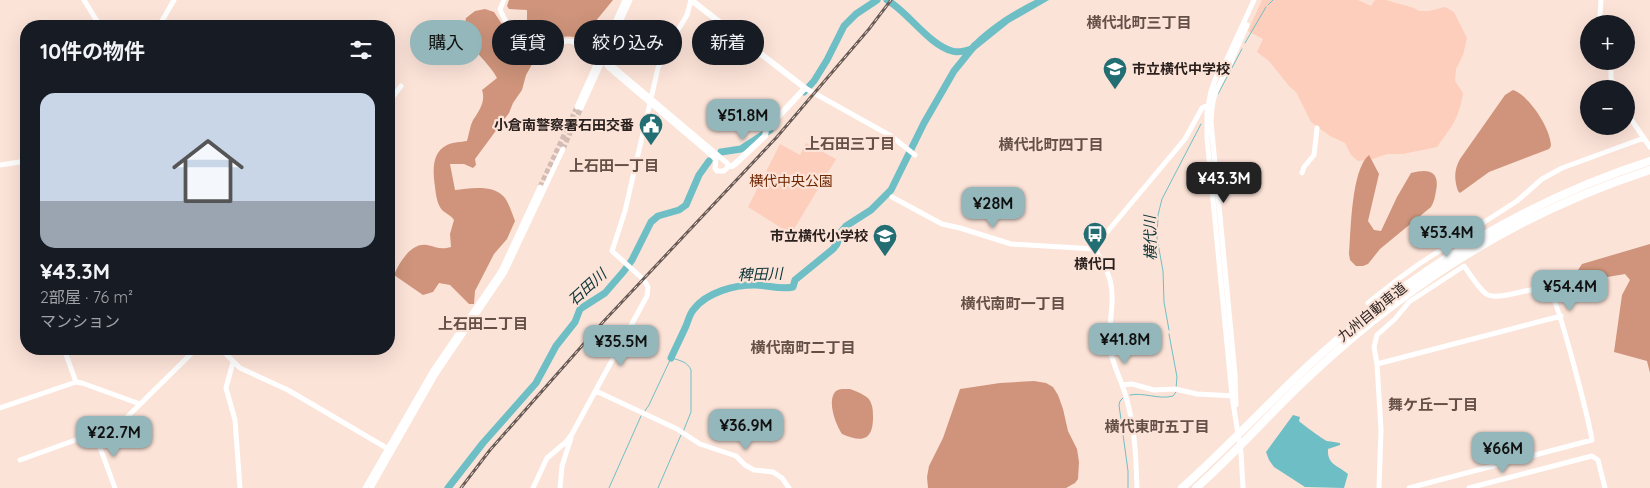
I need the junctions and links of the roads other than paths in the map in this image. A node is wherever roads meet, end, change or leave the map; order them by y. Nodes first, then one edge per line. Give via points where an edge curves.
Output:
1 (84, 0) edge
2 (174, 0) edge
3 (504, 0) edge
4 (625, 0) edge
5 (630, 0) edge
6 (691, 0) edge
7 (1256, 0) edge
8 (1601, 0) edge
9 (1600, 15) edge
10 (96, 20) edge
11 (162, 20) edge
12 (617, 20) edge
13 (620, 20) edge
14 (574, 42) edge
15 (598, 65) edge
16 (606, 65) edge
17 (401, 86) dead end
18 (805, 88) junction
19 (395, 94) edge
20 (651, 102) junction
21 (1209, 105) junction
22 (579, 108) tunnel mouth
23 (1635, 125) edge
24 (1317, 128) dead end
25 (1644, 138) junction
26 (1650, 147) edge
27 (563, 149) tunnel mouth
28 (915, 155) dead end
29 (20, 162) edge
30 (1646, 162) edge
31 (0, 165) edge
32 (728, 166) junction
33 (1648, 170) edge
34 (1302, 173) dead end
35 (540, 187) tunnel mouth
36 (892, 197) dead end
37 (1095, 249) junction
38 (1368, 303) dead end
39 (1561, 316) junction
40 (66, 355) edge
41 (190, 355) edge
42 (227, 355) edge
43 (233, 362) junction
44 (1377, 364) junction
45 (76, 382) junction
46 (1122, 385) junction
47 (596, 390) junction
48 (1234, 396) junction
49 (140, 404) junction
50 (0, 408) edge
51 (95, 434) junction
52 (572, 434) junction
53 (390, 450) junction
54 (20, 460) dead end
55 (114, 488) edge
56 (240, 488) edge
57 (365, 488) edge
58 (370, 488) edge
59 (533, 488) edge
60 (560, 488) edge
61 (789, 488) edge
62 (1137, 488) edge
63 (1182, 488) edge
64 (1196, 488) edge
65 (1243, 488) edge
66 (1379, 488) edge
67 (1410, 488) edge
68 (1469, 488) edge
69 (1605, 488) edge

1 - 10 street
2 - 11 street
3 - 14 street via 500,9 503,16 532,51 546,52 558,43
4 - 12 street
5 - 13 street
6 - 18 main road
6 - 20 street via 687,15 658,68
7 - 21 street via 1216,77
8 - 9 street
15 - 22 street
16 - 20 street
17 - 19 street
18 - 28 street via 891,136
18 - 32 main road via 735,164
20 - 32 street
20 - 32 street via 716,160 717,171 724,171
20 - 47 street via 612,251 644,280 648,292
21 - 37 street via 1202,108 1185,139
21 - 48 street via 1207,138
23 - 25 street
24 - 34 street via 1314,155
25 - 26 street
25 - 38 street via 1562,168 1542,179 1517,202 1419,264
27 - 53 street via 505,272 436,374
29 - 31 street
30 - 63 highway, 九州自動車道 via 1538,206 1471,241 1375,307 1308,366
33 - 64 highway, 九州自動車道 via 1544,212 1439,271 1314,372
35 - 53 street via 501,271 432,372
36 - 37 street via 942,224 1011,244
37 - 46 street via 1111,282 1110,349
39 - 44 street
39 - 44 street via 1553,295 1546,289 1488,295 1464,266 1409,302 1377,335 1374,347
39 - 67 street via 1592,440
40 - 45 street
41 - 49 street
42 - 43 street
43 - 53 street
43 - 56 street via 226,388 235,420
44 - 66 street via 1381,430
45 - 49 street
45 - 50 street
46 - 48 street
46 - 62 street via 1134,431
47 - 52 street
47 - 61 street via 677,429 700,444 736,456 754,470 773,472
48 - 65 street
49 - 51 street via 120,424
51 - 54 street
51 - 55 street
52 - 59 street via 547,458
52 - 60 street via 562,466
53 - 57 street
53 - 58 street
68 - 69 street via 1592,456 1598,460

